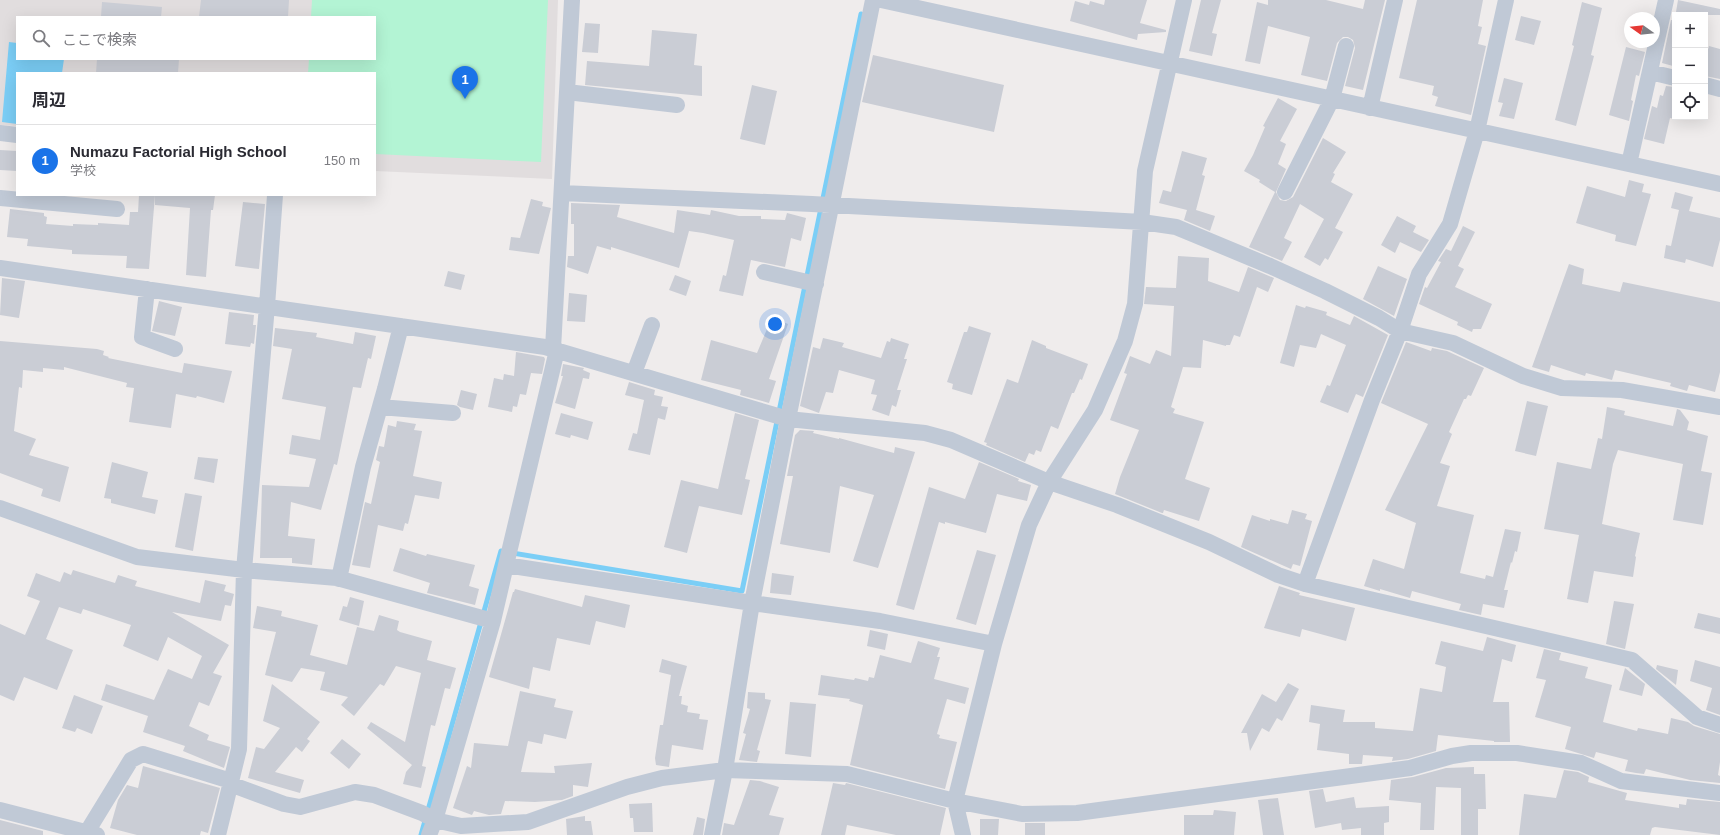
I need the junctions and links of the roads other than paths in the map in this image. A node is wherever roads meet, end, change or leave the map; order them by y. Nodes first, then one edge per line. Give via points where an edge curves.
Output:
1 (572, 0) edge
2 (873, 0) edge
3 (881, 0) edge
4 (1184, 0) edge
5 (1395, 0) edge
6 (1506, 0) edge
7 (1666, 0) edge
8 (1346, 46) dead end
9 (1170, 63) junction
10 (1650, 72) junction
11 (1672, 77) edge
12 (1708, 86) edge
13 (1720, 89) edge
14 (567, 92) junction
15 (1332, 99) junction
16 (677, 105) dead end
17 (1370, 108) junction
18 (1476, 131) junction
19 (0, 134) edge
20 (16, 135) edge
21 (1629, 164) junction
22 (1720, 184) edge
23 (1285, 192) dead end
24 (562, 193) junction
25 (275, 196) edge
26 (0, 198) edge
27 (832, 205) junction
28 (117, 209) dead end
29 (1142, 222) junction
30 (0, 268) edge
31 (764, 272) dead end
32 (816, 284) junction
33 (147, 289) junction
34 (267, 306) junction
35 (652, 325) dead end
36 (401, 326) junction
37 (1400, 332) junction
38 (175, 349) dead end
39 (555, 350) junction
40 (634, 373) junction
41 (380, 407) junction
42 (1720, 407) edge
43 (453, 413) dead end
44 (788, 419) junction
45 (1049, 482) junction
46 (0, 508) edge
47 (506, 566) junction
48 (244, 570) junction
49 (340, 579) junction
50 (1305, 584) junction
51 (752, 603) junction
52 (493, 621) junction
53 (994, 644) junction
54 (1720, 725) edge
55 (725, 770) junction
56 (231, 783) junction
57 (1720, 793) edge
58 (955, 800) junction
59 (0, 810) edge
60 (429, 816) junction
61 (529, 828) edge
62 (92, 834) edge
63 (218, 835) edge
64 (429, 835) edge
65 (712, 835) edge
66 (963, 835) edge

1 - 14 street
2 - 27 street
3 - 9 street
4 - 9 street
5 - 17 street
6 - 18 street
7 - 10 street
8 - 15 street
9 - 15 street
9 - 29 street via 1145,170
10 - 11 street
10 - 21 street
12 - 13 street
14 - 16 street
14 - 24 street
15 - 17 street
15 - 23 street
17 - 18 street
18 - 21 street
18 - 37 street via 1450,224 1419,274
19 - 20 street
21 - 22 street
24 - 27 street
24 - 39 street
25 - 34 street
26 - 28 street
27 - 29 street
27 - 32 street
29 - 37 street via 1176,227 1270,266 1379,318
29 - 45 street via 1135,304 1125,341 1094,410
30 - 33 street
31 - 32 street
32 - 44 street
33 - 34 street
33 - 38 street via 142,337
34 - 36 street
34 - 48 street
35 - 40 street
36 - 39 street
36 - 41 street
37 - 42 street via 1453,343 1523,376 1562,388 1622,390
37 - 50 street via 1372,400
39 - 40 street
39 - 47 street
40 - 44 street
41 - 43 street
41 - 49 street via 363,467
44 - 45 street via 925,433 951,440
44 - 51 street
45 - 50 street via 1117,505 1209,542 1278,575
45 - 53 street via 1029,525
46 - 48 street via 137,557
47 - 51 street
47 - 52 street
48 - 49 street
48 - 56 street via 239,749
49 - 52 street
50 - 54 street via 1632,660 1697,717
51 - 53 street via 880,621
51 - 55 street
52 - 60 street
53 - 58 street
55 - 58 street via 847,774
55 - 61 street via 662,778 627,787
55 - 65 street
56 - 60 street via 284,804 300,806 355,792 374,795
56 - 62 street via 143,754 131,760
56 - 63 street
57 - 58 street via 1621,781 1568,760 1517,753 1470,753 1410,768 1077,813 1022,814
58 - 66 street
59 - 62 street
60 - 61 street via 461,826
60 - 64 street

